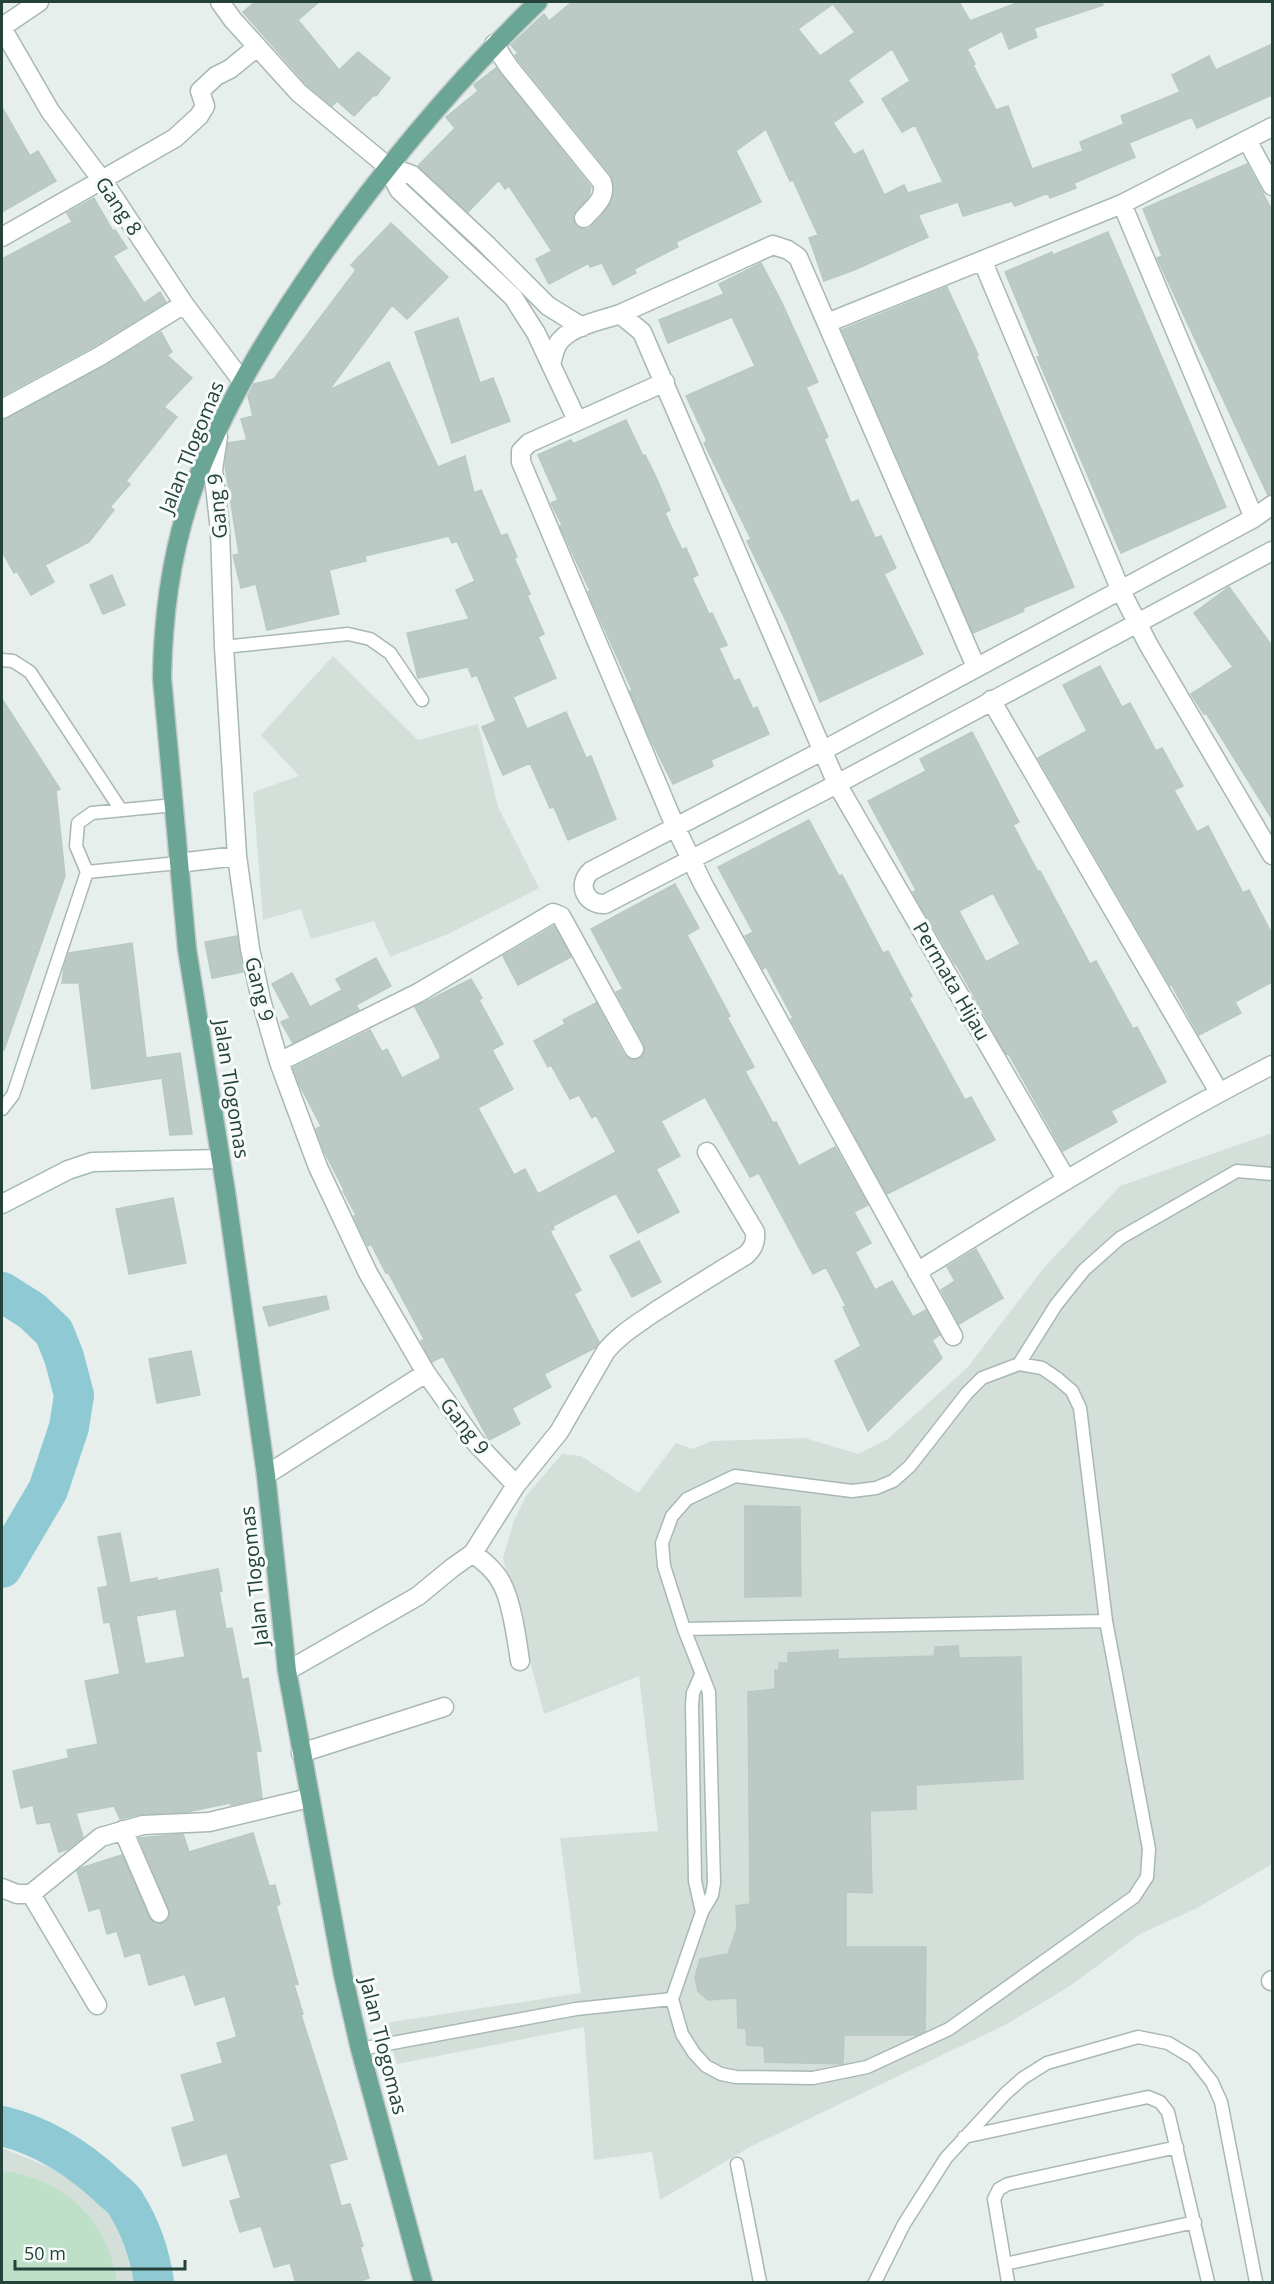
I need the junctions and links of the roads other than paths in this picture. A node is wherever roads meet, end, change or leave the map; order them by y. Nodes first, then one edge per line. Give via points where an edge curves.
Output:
1 (39, 2) edge
2 (220, 2) edge
3 (538, 2) edge
4 (2, 27) edge
5 (494, 44) junction
6 (257, 47) junction
7 (1272, 128) edge
8 (1247, 140) junction
9 (387, 166) junction
10 (102, 180) junction
11 (1272, 186) edge
12 (1122, 204) junction
13 (584, 218) dead end
14 (2, 237) edge
15 (485, 243) junction
16 (472, 258) junction
17 (983, 262) junction
18 (527, 284) junction
19 (513, 297) junction
20 (653, 300) junction
21 (184, 304) junction
22 (620, 314) junction
23 (827, 323) junction
24 (582, 327) junction
25 (642, 332) junction
26 (551, 364) junction
27 (242, 381) junction
28 (665, 382) junction
29 (2, 409) edge
30 (578, 420) junction
31 (219, 428) junction
32 (1272, 505) edge
33 (1254, 518) junction
34 (1271, 555) edge
35 (1121, 591) junction
36 (1136, 622) junction
37 (224, 647) junction
38 (2, 660) edge
39 (976, 667) junction
40 (422, 700) dead end
41 (991, 700) junction
42 (822, 751) junction
43 (837, 784) junction
44 (174, 805) junction
45 (121, 810) junction
46 (675, 826) junction
47 (1272, 855) edge
48 (237, 856) junction
49 (691, 858) junction
50 (178, 863) junction
51 (87, 872) junction
52 (634, 1049) dead end
53 (279, 1062) junction
54 (1272, 1065) edge
55 (1219, 1092) junction
56 (2, 1109) edge
57 (707, 1152) dead end
58 (220, 1159) junction
59 (1272, 1174) edge
60 (1066, 1179) junction
61 (2, 1204) edge
62 (916, 1272) junction
63 (953, 1336) dead end
64 (1019, 1364) junction
65 (426, 1373) junction
66 (266, 1475) junction
67 (516, 1485) junction
68 (473, 1553) junction
69 (1106, 1621) junction
70 (684, 1629) junction
71 (520, 1661) dead end
72 (287, 1671) junction
73 (701, 1676) junction
74 (444, 1707) dead end
75 (301, 1753) junction
76 (309, 1798) junction
77 (123, 1830) junction
78 (2, 1888) edge
79 (31, 1894) junction
80 (702, 1912) junction
81 (159, 1913) dead end
82 (672, 1999) junction
83 (97, 2005) dead end
84 (360, 2049) junction
85 (963, 2137) junction
86 (1177, 2147) junction
87 (737, 2164) dead end
88 (1195, 2222) junction
89 (1005, 2264) junction
90 (423, 2283) edge
91 (760, 2283) edge
92 (875, 2283) edge
93 (1008, 2283) edge
94 (1208, 2283) edge
95 (1256, 2283) edge

1 - 4 street
2 - 6 street
3 - 5 main road, Jalan Tlogomas
4 - 10 street, Gang 8 via 50,111
5 - 9 main road, Jalan Tlogomas
5 - 13 street via 602,182 603,196
6 - 9 street via 299,93
6 - 10 street via 205,84 200,91 205,106 186,129
7 - 8 street
8 - 11 street
8 - 12 street
9 - 15 street via 412,175
9 - 16 street via 399,190
9 - 27 main road, Jalan Tlogomas via 302,285
10 - 14 street
10 - 21 street, Gang 8
12 - 17 street
12 - 33 street
15 - 16 street
15 - 18 street
16 - 19 street
17 - 23 street
17 - 35 street
18 - 19 street
18 - 24 street via 548,306
19 - 26 street
20 - 22 street
20 - 23 street via 773,246 798,257
20 - 25 street
21 - 27 street, Gang 8
21 - 29 street via 100,356
22 - 24 street
22 - 25 street
23 - 39 street
24 - 26 street via 565,336
25 - 28 street, Permata Hijau
26 - 30 street
27 - 31 main road, Jalan Tlogomas
28 - 30 street
28 - 42 street, Permata Hijau
30 - 46 street via 529,443 521,451 520,462
31 - 37 street, Gang 9 via 213,469 220,530
31 - 44 main road, Jalan Tlogomas via 194,487 169,587 162,678
32 - 33 street
33 - 35 street
34 - 36 street
35 - 36 street
35 - 39 street
36 - 41 street
36 - 47 street
37 - 40 lane via 348,634 370,639 390,653
37 - 48 street, Gang 9
38 - 45 lane via 13,661 30,672
39 - 42 street
41 - 43 street
41 - 55 street
42 - 43 street, Permata Hijau
42 - 46 street
43 - 49 street
43 - 60 street, Permata Hijau
44 - 45 lane
44 - 50 main road, Jalan Tlogomas
45 - 51 lane via 92,813 78,823 76,846
46 - 49 street
46 - 49 street via 591,871 583,880 587,895 595,903 605,904
48 - 50 street
48 - 53 street, Gang 9 via 249,950
49 - 62 street
50 - 51 lane
50 - 58 main road, Jalan Tlogomas via 187,949
51 - 56 lane via 13,1095
52 - 53 street via 561,916 553,913 418,993
53 - 65 street, Gang 9 via 340,1217
54 - 55 street
55 - 60 street
57 - 67 street via 755,1232 753,1248 612,1343 559,1432
58 - 61 street via 105,1161 68,1170
58 - 66 main road, Jalan Tlogomas
59 - 64 lane via 1237,1171 1120,1238 1084,1270 1056,1305
60 - 62 street
62 - 63 street
64 - 69 lane via 1042,1368 1058,1378 1072,1391 1080,1408
64 - 70 lane via 982,1378 910,1466 876,1488 852,1491 735,1476 687,1499 672,1516 662,1543 664,1566
65 - 66 street
65 - 67 street, Gang 9 via 476,1443
66 - 72 main road, Jalan Tlogomas
67 - 68 street
68 - 71 street via 502,1584
68 - 72 street via 418,1596
69 - 70 lane
69 - 82 lane via 1149,1849 1147,1877 1134,1897 949,2029 867,2067 813,2078 721,2074 694,2053 682,2034
70 - 73 lane
72 - 75 main road, Jalan Tlogomas
73 - 80 lane via 693,1693 692,1717 695,1881
73 - 80 lane via 710,1703 714,1883
74 - 75 street
75 - 76 main road, Jalan Tlogomas
76 - 77 street via 209,1822 142,1825
76 - 84 main road, Jalan Tlogomas
77 - 79 street via 100,1837
77 - 81 street
78 - 79 street
79 - 83 street
80 - 82 lane
82 - 84 lane via 576,2009
84 - 90 main road, Jalan Tlogomas
85 - 86 lane via 1148,2097 1160,2102 1168,2112
85 - 92 lane via 904,2224
85 - 95 lane via 1015,2085 1047,2063 1138,2037 1168,2043 1193,2058 1212,2082 1221,2102
86 - 88 lane
86 - 89 lane via 999,2189 994,2199
87 - 91 lane
88 - 89 lane
88 - 94 lane
89 - 93 lane

